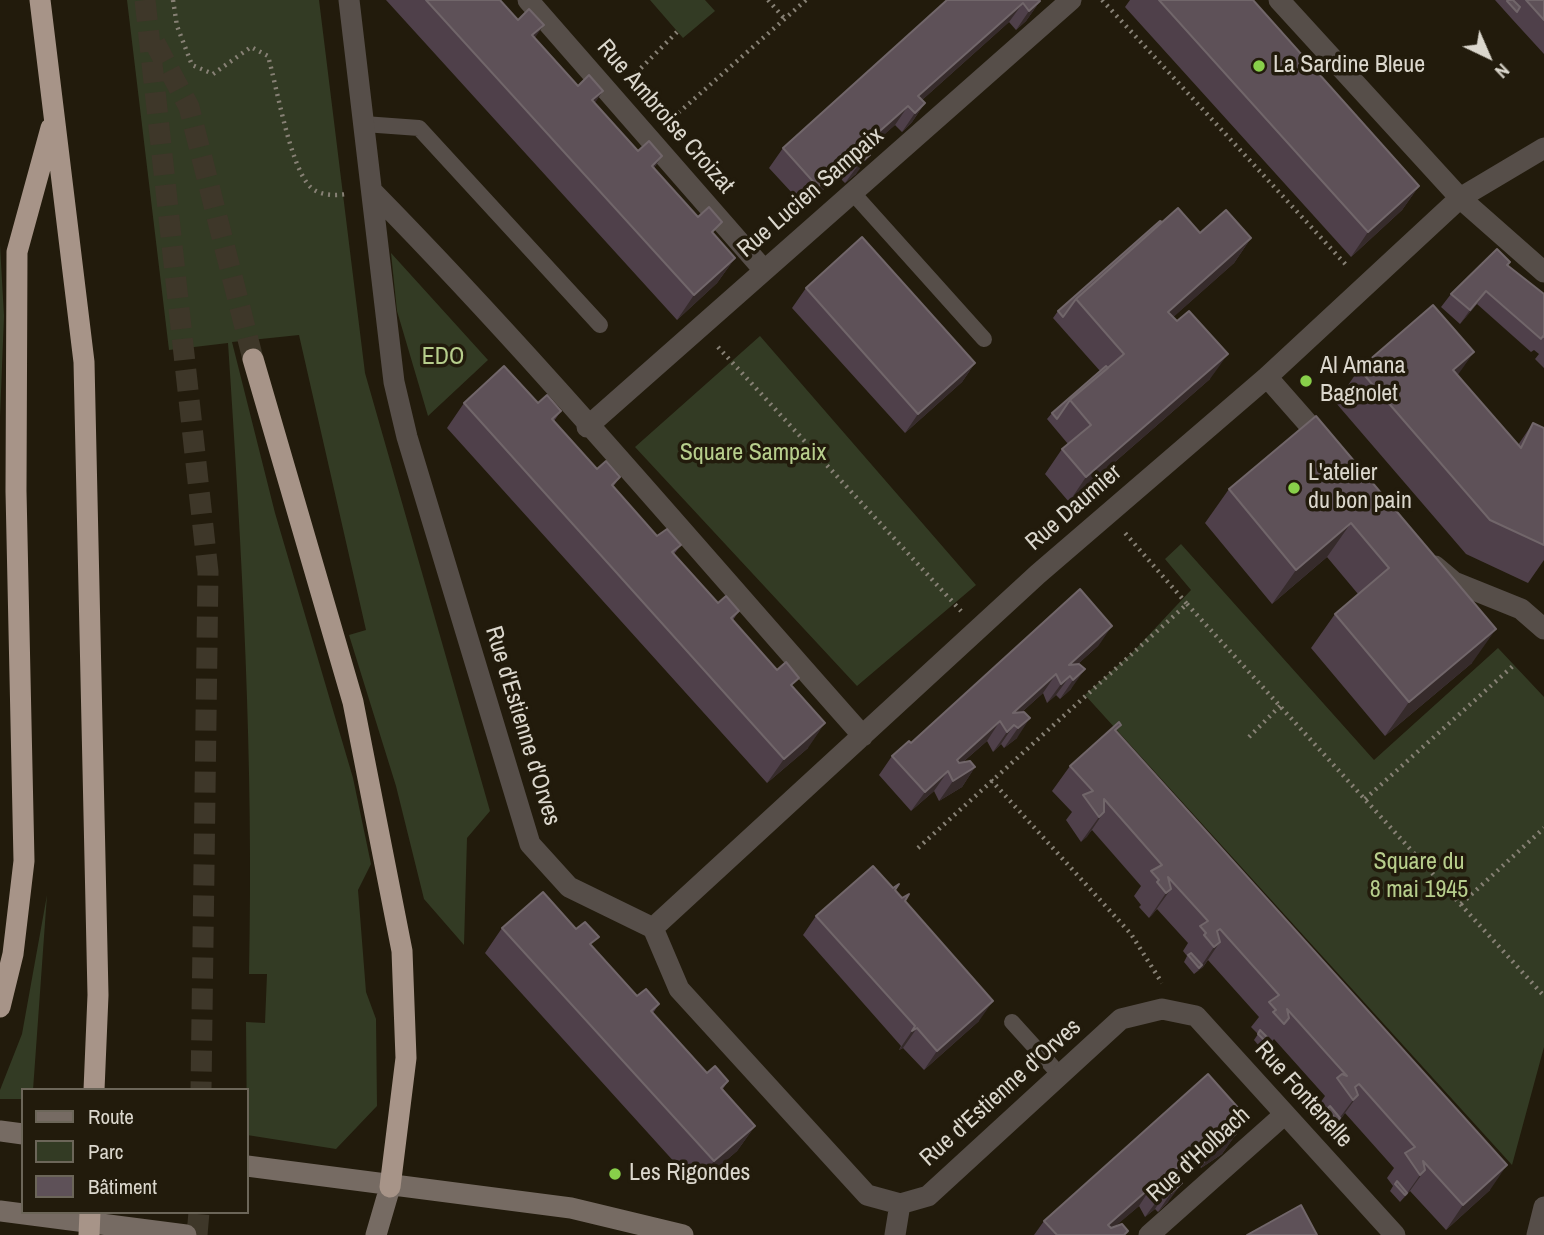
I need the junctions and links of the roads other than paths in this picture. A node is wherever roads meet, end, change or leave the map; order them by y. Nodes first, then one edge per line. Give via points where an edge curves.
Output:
1 (40, 0) edge
2 (349, 0) edge
3 (528, 0) edge
4 (1071, 0) edge
5 (1279, 0) edge
6 (54, 116) junction
7 (364, 124) junction
8 (1544, 148) edge
9 (372, 191) junction
10 (852, 192) junction
11 (1460, 198) junction
12 (763, 270) junction
13 (1544, 272) edge
14 (600, 325) dead end
15 (984, 339) dead end
16 (253, 359) tunnel mouth
17 (1267, 377) junction
18 (587, 426) junction
19 (1340, 460) edge
20 (1421, 555) edge
21 (1544, 629) edge
22 (863, 736) junction
23 (653, 928) junction
24 (0, 1007) edge
25 (1172, 1011) joint
26 (1012, 1022) dead end
27 (1060, 1075) junction
28 (94, 1088) edge
29 (1285, 1114) junction
30 (0, 1131) edge
31 (21, 1134) edge
32 (248, 1166) edge
33 (390, 1187) junction
34 (900, 1203) junction
35 (0, 1211) edge
36 (1543, 1211) edge
37 (21, 1214) edge
38 (23, 1214) edge
39 (90, 1214) edge
40 (89, 1235) edge
41 (186, 1235) edge
42 (376, 1235) edge
43 (683, 1235) edge
44 (895, 1235) edge
45 (1149, 1235) edge
46 (1395, 1235) edge
47 (1537, 1235) edge

1 - 6 highway
2 - 7 street, Rue d'Estienne d'Orves
3 - 12 street, Rue Ambroise Croizat
4 - 10 street, Rue Lucien Sampaix
5 - 11 street
6 - 24 highway via 16,252 24,861 13,954
6 - 28 highway via 84,362 98,995
7 - 9 street, Rue d'Estienne d'Orves
7 - 14 lane via 419,128
8 - 11 street, Rue Daumier
9 - 18 street via 483,304
9 - 23 street, Rue d'Estienne d'Orves via 394,382 407,437 530,844 569,887
10 - 12 street, Rue Lucien Sampaix
10 - 15 lane
11 - 13 street
11 - 17 street, Rue Daumier
12 - 18 street, Rue Lucien Sampaix
16 - 33 highway via 353,702 402,951 406,1058
17 - 19 street
17 - 22 street, Rue Daumier via 1108,513
18 - 22 street
20 - 21 street via 1454,582 1521,609
22 - 23 street, Rue Daumier
23 - 34 street via 679,989 867,1195
25 - 27 street, Rue d'Estienne d'Orves via 1121,1020
25 - 29 street, Rue Fontenelle via 1196,1016
26 - 27 lane
27 - 34 street, Rue d'Estienne d'Orves via 928,1196
29 - 45 street, Rue d'Holbach
29 - 46 street, Rue Fontenelle
30 - 31 main road
32 - 33 main road
33 - 42 main road
33 - 43 main road via 571,1208
34 - 44 street
35 - 37 main road
36 - 47 street
38 - 41 main road
39 - 40 highway

